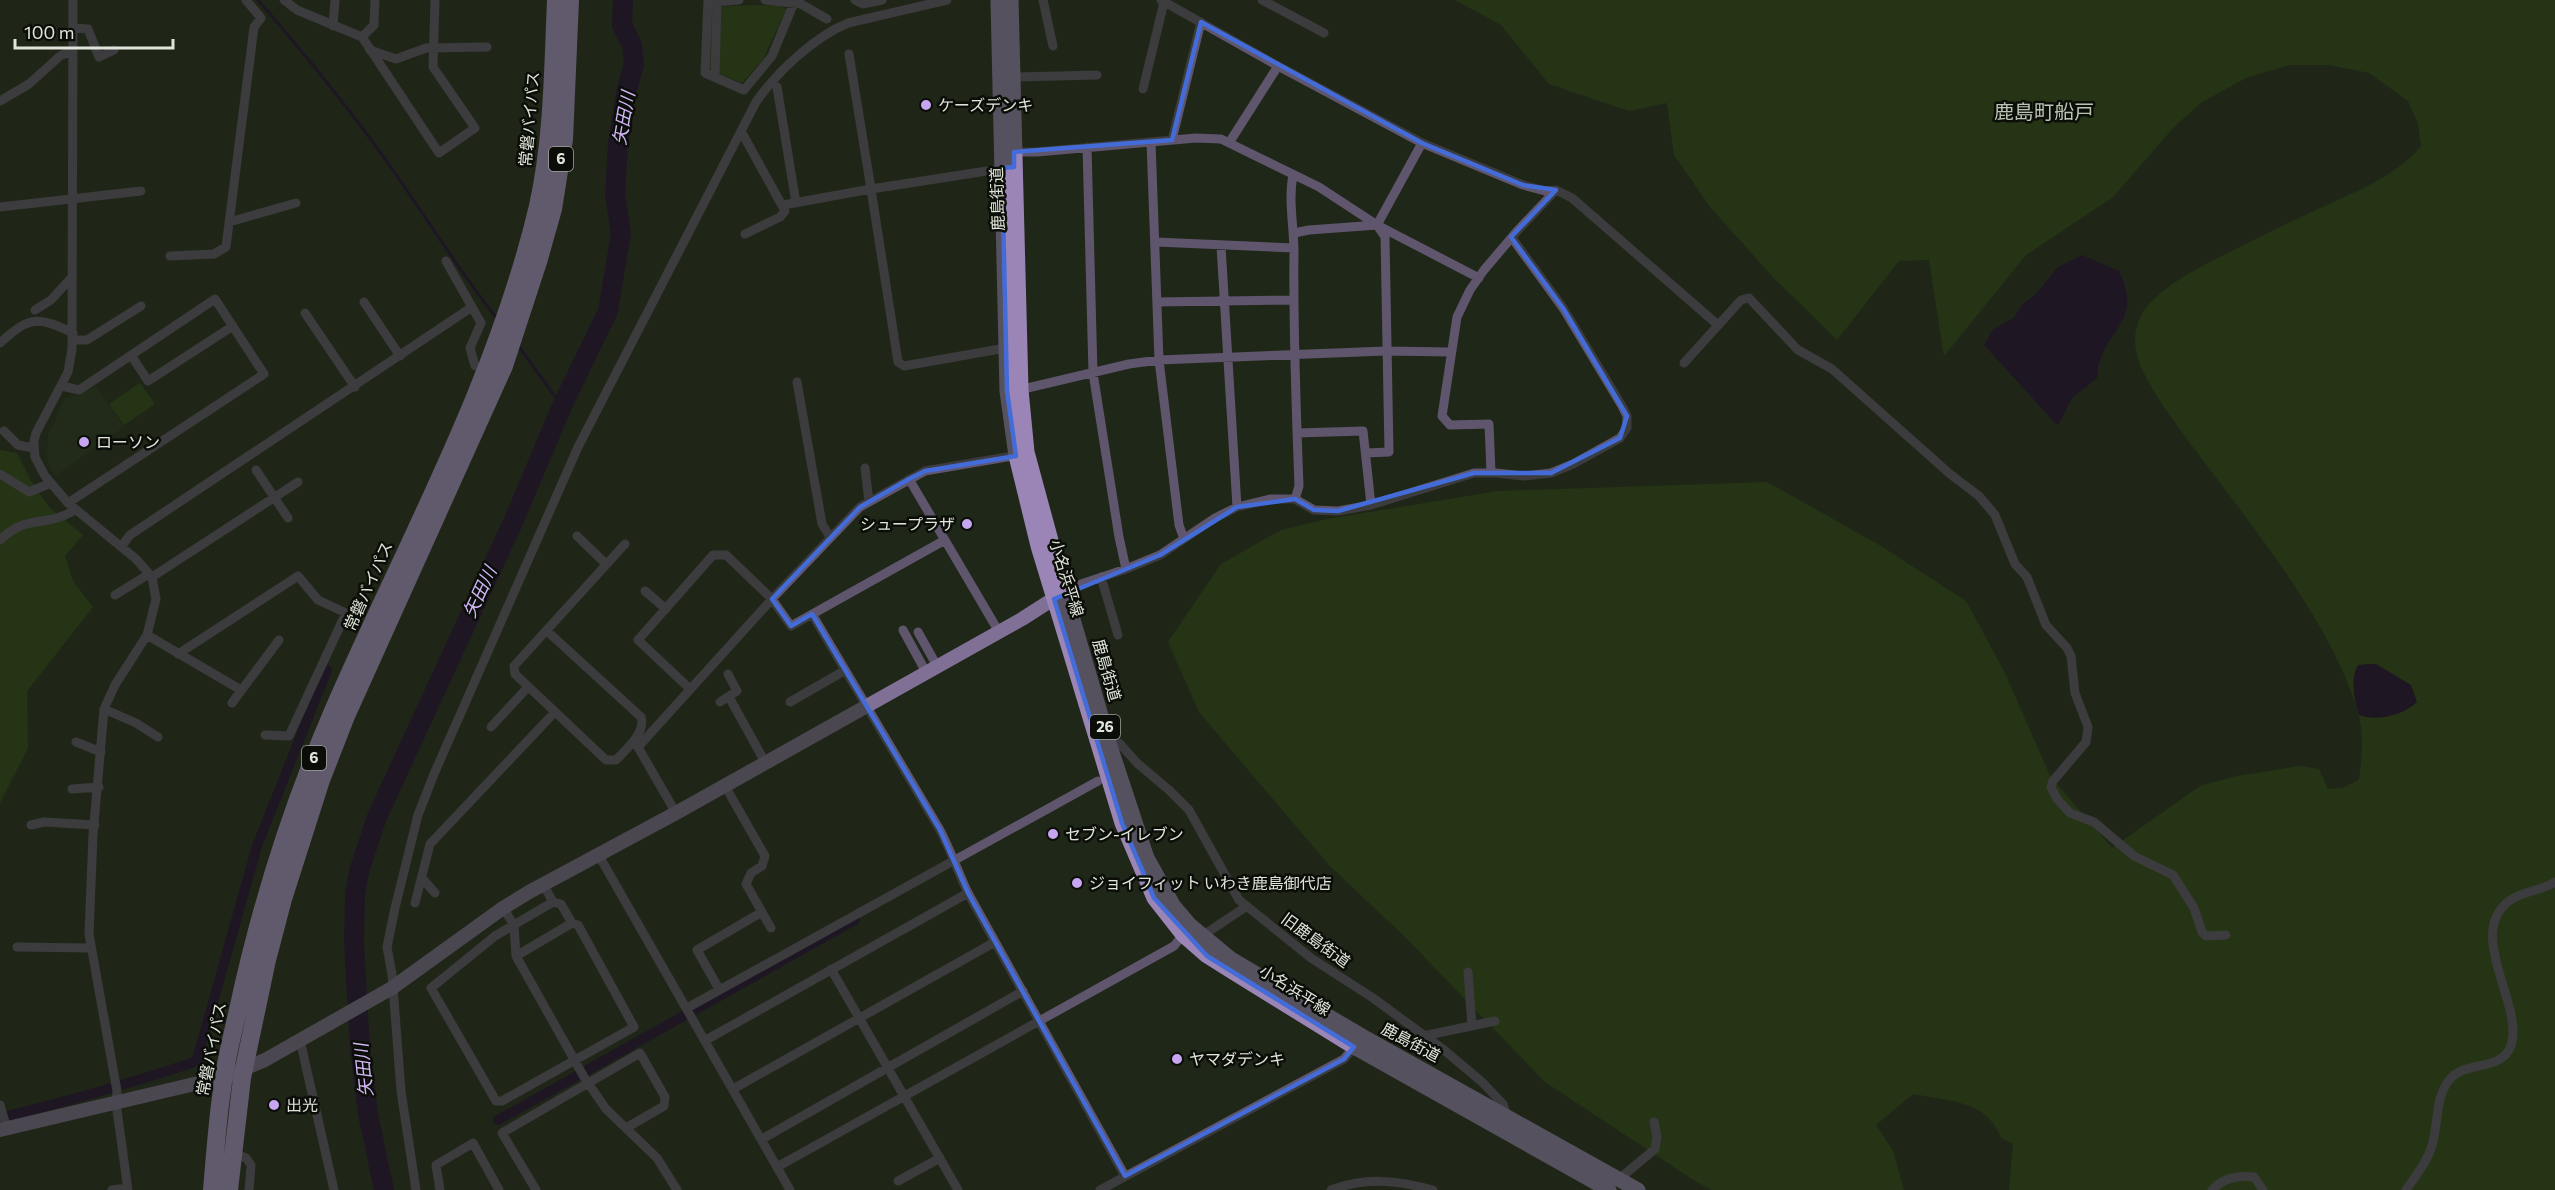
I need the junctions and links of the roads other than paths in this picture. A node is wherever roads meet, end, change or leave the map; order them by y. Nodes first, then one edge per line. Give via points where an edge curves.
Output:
1 (73, 0) edge
2 (246, 0) edge
3 (284, 0) edge
4 (335, 0) edge
5 (375, 0) edge
6 (435, 0) edge
7 (556, 0) edge
8 (570, 0) edge
9 (739, 0) edge
10 (765, 0) edge
11 (855, 0) edge
12 (882, 0) edge
13 (947, 0) edge
14 (998, 0) edge
15 (1011, 0) edge
16 (1043, 0) edge
17 (1262, 0) edge
18 (713, 1) edge
19 (794, 1) edge
20 (1162, 1) edge
21 (827, 19) dead end
22 (1201, 22) junction
23 (333, 26) junction
24 (73, 28) junction
25 (1324, 33) dead end
26 (362, 37) junction
27 (1053, 46) dead end
28 (434, 47) junction
29 (487, 47) dead end
30 (73, 50) junction
31 (114, 50) dead end
32 (370, 50) junction
33 (849, 54) dead end
34 (1278, 66) junction
35 (1096, 75) dead end
36 (1012, 77) junction
37 (777, 87) dead end
38 (1143, 89) dead end
39 (0, 101) edge
40 (741, 130) junction
41 (1172, 140) junction
42 (1151, 142) junction
43 (1229, 143) junction
44 (1422, 143) junction
45 (1087, 147) junction
46 (1010, 162) junction
47 (1293, 175) junction
48 (871, 189) junction
49 (141, 190) dead end
50 (1556, 190) junction
51 (72, 200) junction
52 (296, 203) dead end
53 (796, 203) junction
54 (783, 205) junction
55 (0, 207) edge
56 (229, 222) junction
57 (1377, 225) junction
58 (1294, 233) junction
59 (745, 234) dead end
60 (1512, 238) junction
61 (1156, 242) junction
62 (1221, 246) junction
63 (1294, 248) junction
64 (170, 256) dead end
65 (446, 261) dead end
66 (72, 277) junction
67 (1479, 278) junction
68 (1223, 300) junction
69 (1293, 300) junction
70 (1158, 302) junction
71 (364, 303) dead end
72 (141, 306) dead end
73 (518, 306) junction
74 (472, 307) junction
75 (35, 310) dead end
76 (305, 313) dead end
77 (1718, 325) junction
78 (233, 326) junction
79 (72, 336) junction
80 (0, 343) edge
81 (1000, 349) dead end
82 (1386, 351) junction
83 (1450, 352) junction
84 (1293, 354) junction
85 (131, 355) junction
86 (400, 356) junction
87 (1226, 358) junction
88 (1159, 360) junction
89 (495, 362) junction
90 (1684, 363) dead end
91 (1093, 373) junction
92 (797, 382) dead end
93 (62, 386) junction
94 (355, 387) junction
95 (1014, 390) junction
96 (4, 431) dead end
97 (1297, 433) junction
98 (33, 448) junction
99 (1366, 453) junction
100 (1022, 454) junction
101 (865, 468) dead end
102 (256, 470) dead end
103 (1491, 473) junction
104 (0, 474) edge
105 (909, 478) junction
106 (298, 482) dead end
107 (51, 483) junction
108 (274, 496) junction
109 (1295, 500) junction
110 (869, 502) junction
111 (1371, 505) junction
112 (72, 506) junction
113 (1237, 507) junction
114 (288, 518) dead end
115 (577, 536) dead end
116 (830, 537) junction
117 (1184, 539) junction
118 (0, 540) edge
119 (945, 540) junction
120 (625, 544) dead end
121 (121, 547) junction
122 (606, 564) junction
123 (1126, 569) junction
124 (150, 576) junction
125 (1101, 577) junction
126 (645, 591) dead end
127 (115, 595) dead end
128 (1060, 595) junction
129 (772, 598) junction
130 (666, 609) junction
131 (812, 614) junction
132 (903, 630) dead end
133 (547, 631) junction
134 (918, 632) dead end
135 (999, 632) junction
136 (147, 635) junction
137 (1118, 635) dead end
138 (279, 640) dead end
139 (178, 654) junction
140 (932, 669) junction
141 (844, 671) junction
142 (728, 674) dead end
143 (528, 687) junction
144 (688, 688) junction
145 (241, 690) junction
146 (790, 702) dead end
147 (232, 703) dead end
148 (866, 706) junction
149 (104, 709) junction
150 (554, 713) junction
151 (491, 727) dead end
152 (265, 735) dead end
153 (158, 737) dead end
154 (76, 742) dead end
155 (636, 743) junction
156 (1109, 743) junction
157 (101, 752) junction
158 (765, 762) junction
159 (1098, 781) dead end
160 (725, 786) junction
161 (99, 787) junction
162 (72, 789) dead end
163 (676, 813) junction
164 (31, 825) dead end
165 (95, 825) junction
166 (598, 854) junction
167 (954, 860) junction
168 (422, 878) junction
169 (2555, 882) edge
170 (543, 884) junction
171 (435, 893) dead end
172 (968, 893) junction
173 (553, 902) junction
174 (415, 903) dead end
175 (1247, 906) junction
176 (503, 908) junction
177 (762, 912) junction
178 (572, 923) junction
179 (514, 925) junction
180 (771, 928) dead end
181 (1192, 932) junction
182 (2226, 935) dead end
183 (995, 942) junction
184 (17, 947) dead end
185 (91, 948) junction
186 (516, 956) junction
187 (831, 969) junction
188 (1468, 972) dead end
189 (719, 989) junction
190 (388, 991) junction
191 (1023, 991) junction
192 (687, 1008) junction
193 (860, 1018) junction
194 (1039, 1020) junction
195 (1495, 1021) dead end
196 (1472, 1026) junction
197 (1423, 1036) junction
198 (706, 1040) junction
199 (300, 1041) junction
200 (1358, 1042) junction
201 (577, 1063) junction
202 (888, 1067) junction
203 (243, 1070) junction
204 (224, 1077) junction
205 (586, 1080) junction
206 (733, 1089) junction
207 (904, 1096) junction
208 (116, 1097) junction
209 (0, 1105) edge
210 (1506, 1114) junction
211 (1654, 1122) dead end
212 (626, 1128) junction
213 (3, 1129) edge
214 (762, 1139) junction
215 (233, 1154) junction
216 (940, 1158) junction
217 (777, 1167) junction
218 (1125, 1176) junction
219 (898, 1181) dead end
220 (1614, 1185) edge
221 (128, 1189) edge
222 (112, 1190) edge
223 (212, 1190) edge
224 (229, 1190) edge
225 (249, 1190) edge
226 (334, 1190) edge
227 (416, 1190) edge
228 (440, 1190) edge
229 (500, 1190) edge
230 (536, 1190) edge
231 (677, 1190) edge
232 (790, 1190) edge
233 (958, 1190) edge
234 (1101, 1190) edge
235 (1330, 1190) edge
236 (1433, 1190) edge
237 (1638, 1190) edge
238 (2211, 1190) edge
239 (2263, 1190) edge
240 (2406, 1190) edge

1 - 24 street
2 - 56 street via 261,18 254,27
3 - 23 street
4 - 23 street
5 - 26 street via 374,25
6 - 28 street
7 - 73 highway, 常磐バイパス / 6 via 550,137
8 - 73 highway, 常磐バイパス / 6 via 564,139 553,209
9 - 18 street
10 - 19 street
11 - 12 street via 863,4
13 - 40 street via 836,28 777,75
14 - 46 main road, 小名浜平線 / 26
15 - 36 main road, 鹿島街道 / 26
16 - 27 street
17 - 25 street
18 - 19 street via 705,73 744,90 772,56
19 - 21 street
20 - 22 street
20 - 38 street
22 - 34 street
22 - 41 street
23 - 26 street
24 - 30 street
24 - 31 street via 88,29 99,57
26 - 32 street
28 - 29 street
28 - 32 street via 396,59
28 - 32 street via 433,67 475,128 439,153
30 - 39 street
30 - 51 street
33 - 48 street
34 - 43 street
34 - 44 street
35 - 36 street
36 - 46 main road, 鹿島街道 / 26
37 - 53 street
40 - 54 street
40 - 190 street via 578,447 426,793 405,860 389,937 392,974
41 - 42 street
41 - 43 street via 1196,138
42 - 45 street
42 - 61 street
43 - 47 street
44 - 50 street via 1523,185
44 - 57 street
45 - 46 street
45 - 91 street
46 - 48 street
46 - 95 main road, 小名浜平線 / 26
47 - 57 street
47 - 58 street via 1290,189
48 - 53 street
48 - 81 street via 898,362 904,366
49 - 51 street
50 - 60 street
50 - 77 street via 1572,198
51 - 55 street
51 - 66 street
52 - 56 street
53 - 54 street
54 - 59 street via 784,214
56 - 64 street via 226,247 220,252
57 - 58 street
57 - 67 street
57 - 82 street via 1385,237
58 - 63 street
60 - 67 street
60 - 103 street via 1563,308 1627,416 1627,428 1620,438 1551,473
61 - 62 street
61 - 70 street
62 - 63 street
62 - 68 street
63 - 69 street
65 - 74 street
66 - 75 street via 51,300
66 - 79 street
67 - 83 street via 1457,317
68 - 69 street
68 - 70 street
68 - 87 street
69 - 84 street
70 - 88 street
71 - 86 street
72 - 79 street via 87,340
73 - 89 highway, 常磐バイパス / 6
74 - 86 street
74 - 89 street via 481,323 470,348 476,366
76 - 94 street
77 - 90 street
77 - 182 street via 1741,300 1749,298 1798,350 1832,369 1987,504 2015,564 2027,577 2046,625 2071,656 2075,693 2088,727 2086,742 2053,781 2053,793 2070,813 2094,822 2134,856 2173,875 2206,936
78 - 85 street via 148,381
78 - 85 street via 215,299
78 - 112 street via 264,374
79 - 80 street via 47,321 37,320 23,325
79 - 93 street via 68,372
82 - 83 street
82 - 84 street
82 - 99 street via 1389,452
83 - 103 street via 1442,416 1450,425 1489,424
84 - 87 street
84 - 97 street
85 - 93 street via 79,390
86 - 94 street
87 - 88 street
87 - 113 street
88 - 91 street
88 - 117 street via 1179,525
89 - 203 highway, 常磐バイパス / 6 via 321,780 280,909
89 - 204 highway, 常磐バイパス / 6 via 332,713 303,787 264,898
91 - 95 street
91 - 123 street
92 - 116 street via 822,524
93 - 98 street via 40,423
94 - 121 street via 130,535
95 - 100 main road, 小名浜平線 / 26
96 - 98 street via 18,445
97 - 99 street via 1363,431
97 - 109 street via 1299,486
98 - 107 street
99 - 111 street
100 - 105 street via 925,471
100 - 128 main road, 小名浜平線 / 26 via 1038,546
101 - 110 street
102 - 108 street
103 - 111 street via 1474,473
104 - 107 street via 29,492
105 - 110 street
105 - 119 street
106 - 108 street
107 - 112 street
108 - 114 street
108 - 124 street
109 - 111 street via 1314,510 1338,511
109 - 113 street via 1270,499
110 - 116 street
112 - 118 street via 62,518 27,522
112 - 121 street
113 - 117 street
115 - 122 street
116 - 129 street
117 - 123 street via 1160,555
119 - 131 street
119 - 135 street
120 - 122 street
121 - 124 street
122 - 133 street
123 - 125 street
124 - 127 street
124 - 136 street via 156,599
125 - 128 street
125 - 137 street
126 - 130 street
128 - 135 street
128 - 156 main road, 鹿島街道 / 26
128 - 181 main road, 小名浜平線 / 26 via 1122,823 1138,866 1154,898
129 - 130 street via 726,555 713,555
129 - 131 street via 791,626
129 - 144 street
130 - 144 street via 638,640
131 - 141 street
132 - 140 street
133 - 143 street via 514,666 515,674
133 - 155 street via 641,717 642,728
134 - 140 street
135 - 140 street
136 - 139 street
136 - 149 street
138 - 145 street
139 - 145 street
139 - 152 street via 298,576 318,600 346,613 289,736
140 - 148 street
141 - 146 street
141 - 148 street
142 - 158 street via 737,691 724,699
143 - 150 street
143 - 151 street
144 - 155 street
145 - 147 street
148 - 158 street
148 - 167 street
149 - 153 street
149 - 157 street
150 - 155 street via 608,761
150 - 168 street via 430,844
154 - 157 street
155 - 163 street
156 - 175 street, 旧鹿島街道 via 1120,744 1189,810 1237,897
156 - 181 main road, 鹿島街道 / 26 via 1147,858
157 - 161 street
158 - 160 street
159 - 167 street
160 - 163 street
160 - 177 street via 765,856 762,866 751,873 746,884
161 - 162 street
161 - 165 street
163 - 166 street
164 - 165 street
165 - 185 street
166 - 170 street
166 - 192 street
167 - 172 street
167 - 189 street
168 - 171 street
168 - 174 street
169 - 240 street via 2543,890 2514,898 2499,912 2493,937 2514,1028 2511,1045 2506,1056 2494,1063 2451,1077 2440,1095 2430,1152
170 - 173 street
170 - 176 street
172 - 183 street
172 - 187 street
173 - 178 street via 561,904
173 - 179 street
175 - 181 street
175 - 197 street, 旧鹿島街道 via 1311,958
176 - 179 street
176 - 190 street
177 - 180 street
177 - 189 street via 697,950
178 - 186 street
178 - 201 street via 578,925 634,1027
179 - 186 street
179 - 201 street via 431,988 496,1101
181 - 194 street via 1174,946
181 - 200 main road, 小名浜平線 / 26 via 1207,956
183 - 191 street
183 - 193 street
184 - 185 street
185 - 208 street
186 - 201 street
187 - 193 street
187 - 198 street
188 - 196 street
189 - 192 street
190 - 199 street
190 - 227 street
191 - 194 street
191 - 202 street
192 - 198 street
193 - 202 street
193 - 206 street
194 - 207 street
194 - 218 street
195 - 196 street
196 - 197 street
197 - 210 street, 旧鹿島街道 via 1482,1082 1503,1104
198 - 206 street
199 - 203 street
199 - 226 street
200 - 210 main road, 鹿島街道 / 26
200 - 218 street via 1344,1059
200 - 220 main road, 小名浜平線 / 26
201 - 205 street
202 - 207 street
202 - 214 street
203 - 204 street
203 - 215 highway, 常磐バイパス / 6
204 - 208 street
204 - 223 highway, 常磐バイパス / 6
205 - 212 street via 606,1109
205 - 212 street via 640,1053 665,1097 664,1106
205 - 230 street via 502,1133
206 - 214 street
207 - 216 street
207 - 217 street
208 - 213 street
208 - 221 street
209 - 213 street
210 - 220 main road, 鹿島街道 / 26
211 - 220 street via 1654,1149
212 - 231 street via 657,1158
214 - 217 street
215 - 224 highway, 常磐バイパス / 6
215 - 225 street via 246,1158 251,1165
216 - 219 street
216 - 233 street
217 - 232 street
218 - 234 street
220 - 237 main road, 鹿島街道 / 26
221 - 222 street
228 - 229 street via 436,1166 473,1143
235 - 236 street via 1376,1180
238 - 239 street via 2239,1175 2254,1177

